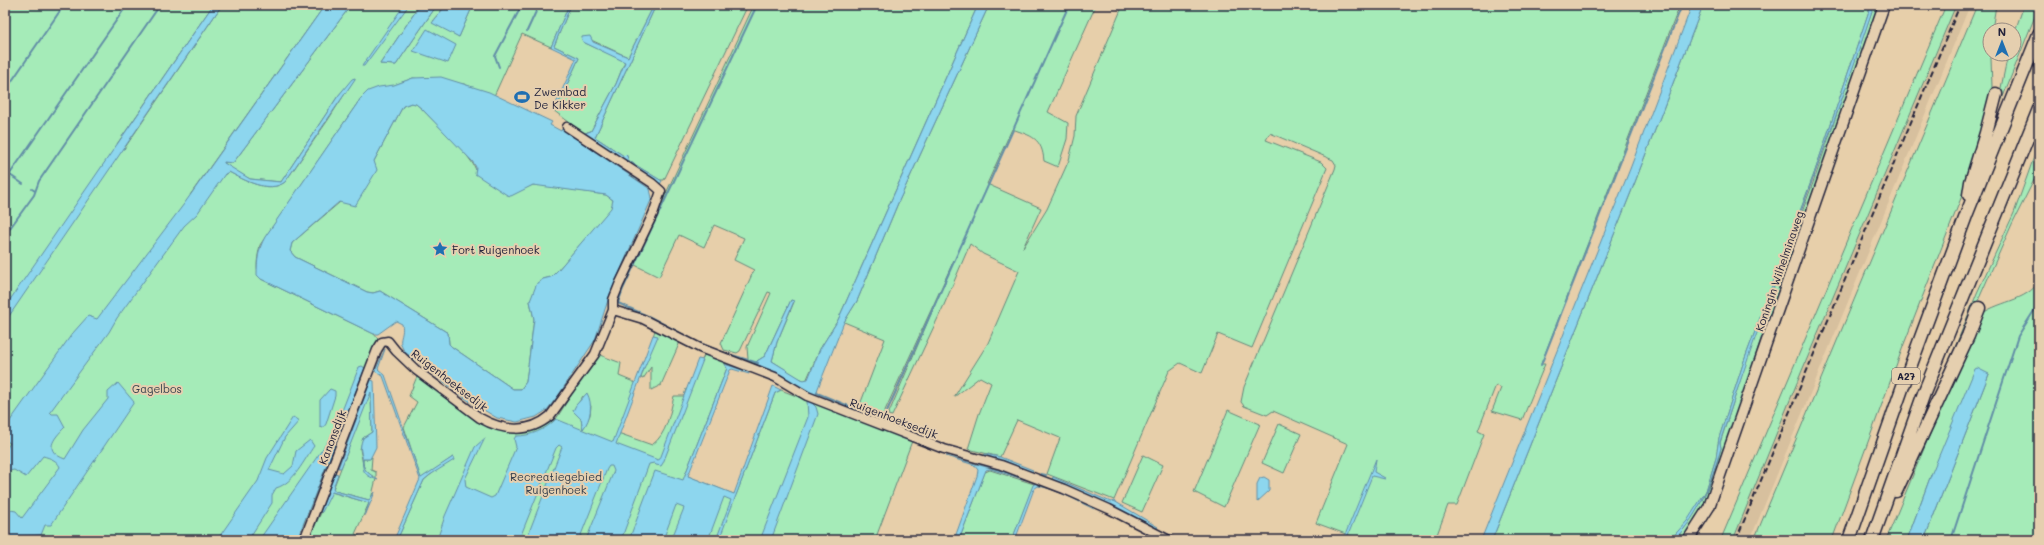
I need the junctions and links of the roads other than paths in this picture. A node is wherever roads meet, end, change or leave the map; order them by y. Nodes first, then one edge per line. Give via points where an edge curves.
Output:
1 (1884, 5) edge
2 (2039, 34) edge
3 (1996, 94) dead end
4 (2039, 109) edge
5 (567, 127) dead end
6 (1967, 213) junction
7 (1979, 308) dead end
8 (614, 310) junction
9 (382, 342) joint
10 (1883, 510) junction
11 (304, 540) edge
12 (1169, 540) edge
13 (1688, 540) edge
14 (1849, 540) edge
15 (1872, 540) edge

1 - 13 main road, Koningin Wilhelminaweg via 1709,507
2 - 6 highway, A27
3 - 6 highway, A27 via 1970,182
4 - 10 highway, A27 via 1924,393
5 - 8 street, Ruigenhoeksedijk via 661,191 613,300
6 - 14 highway, A27
7 - 10 highway, A27 via 1901,484
8 - 9 street, Ruigenhoeksedijk via 595,354 555,410 542,423 518,429 501,427 480,418 416,370 396,351 392,343
8 - 12 street, Ruigenhoeksedijk via 643,319 721,357 775,377 810,397 934,445 1001,465 1064,489
9 - 11 street, Kanonsdijk
10 - 15 highway, A27

